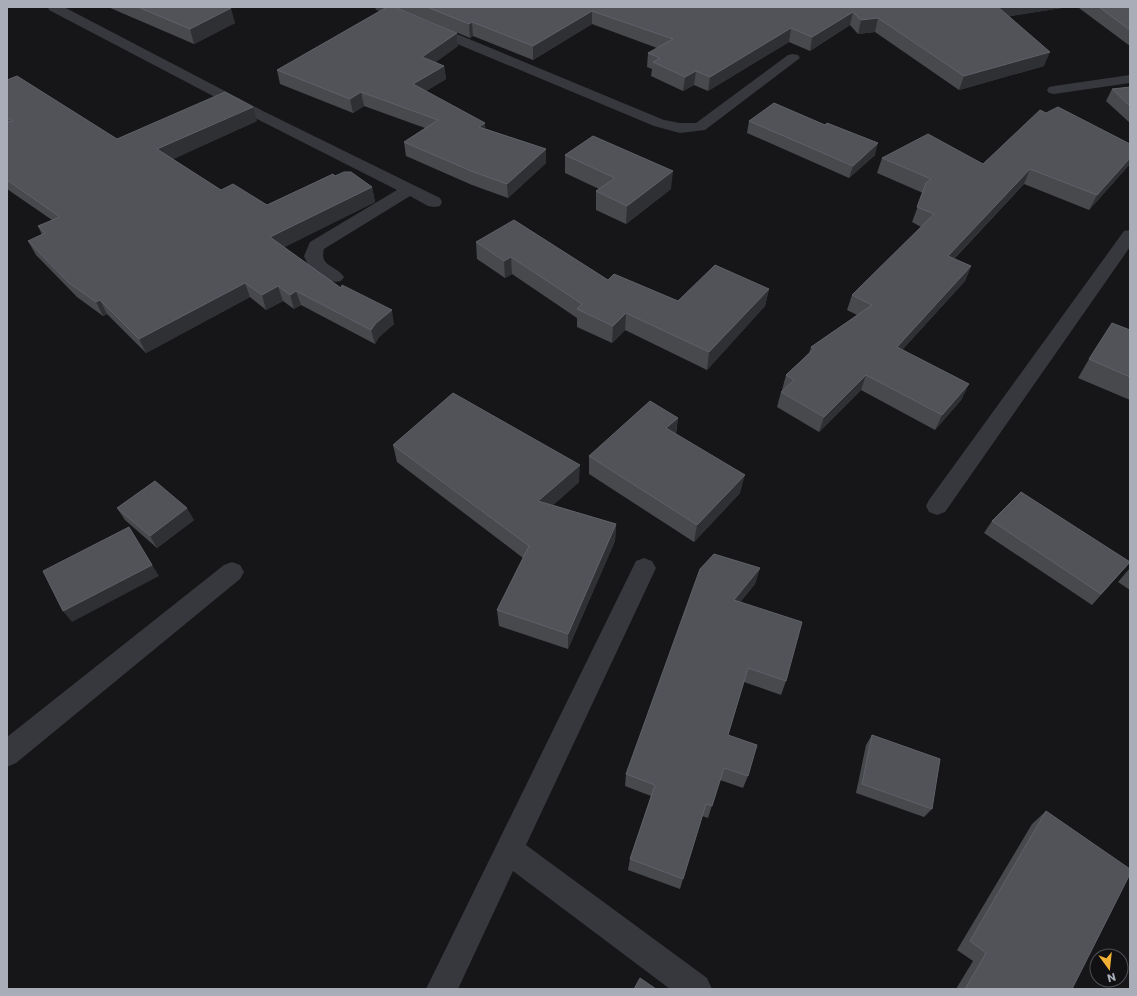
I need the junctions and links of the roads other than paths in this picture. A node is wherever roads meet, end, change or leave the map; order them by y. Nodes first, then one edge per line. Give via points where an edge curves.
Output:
1 (54, 7) edge
2 (381, 7) edge
3 (793, 58) dead end
4 (1130, 79) edge
5 (1054, 90) dead end
6 (409, 190) junction
7 (434, 202) dead end
8 (1130, 235) edge
9 (335, 277) dead end
10 (937, 506) dead end
11 (644, 568) dead end
12 (232, 572) dead end
13 (7, 754) edge
14 (509, 850) junction
15 (442, 989) edge
16 (696, 989) edge

1 - 6 street via 253,112
2 - 3 street via 659,123 680,128 700,127
4 - 5 street
6 - 7 street
6 - 9 street via 316,246 313,256 316,264
8 - 10 street
11 - 14 street
12 - 13 street
14 - 15 street
14 - 16 street

